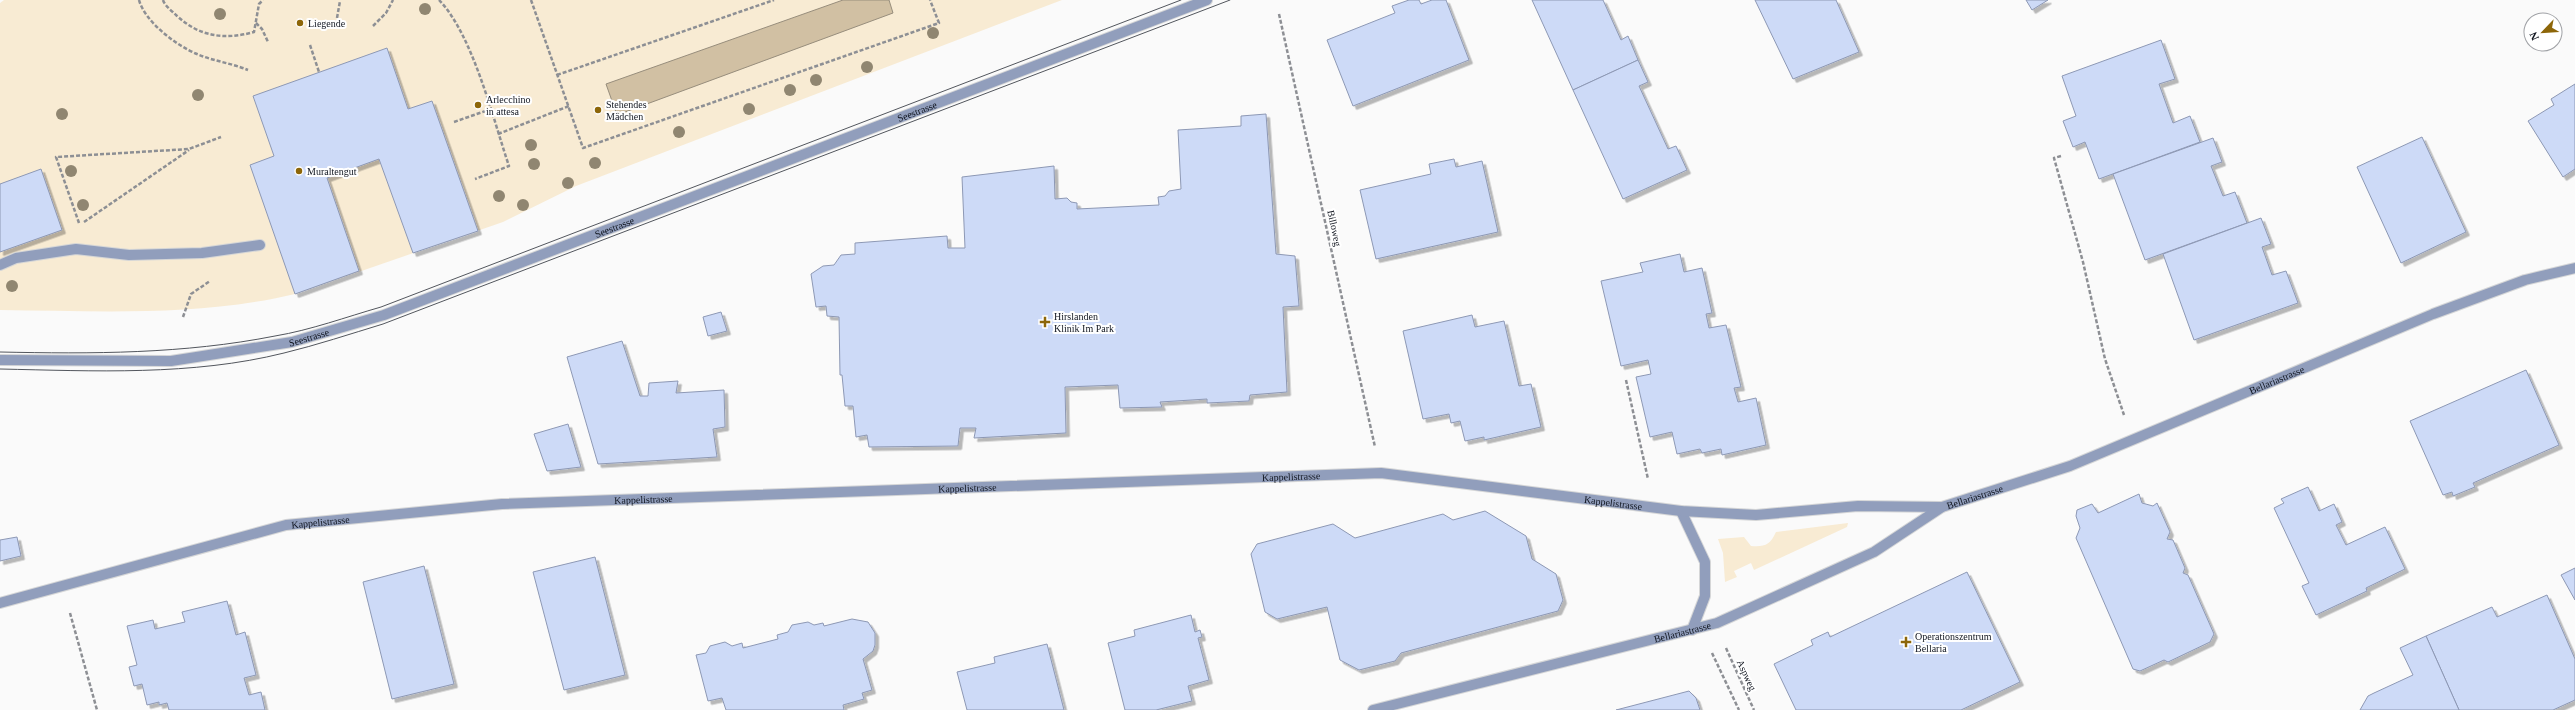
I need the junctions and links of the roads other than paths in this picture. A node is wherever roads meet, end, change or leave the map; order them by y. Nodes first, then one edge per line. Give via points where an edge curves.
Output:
1 (1207, 0) edge
2 (260, 245) dead end
3 (0, 265) edge
4 (2575, 268) edge
5 (0, 360) edge
6 (1942, 507) junction
7 (1681, 512) junction
8 (0, 602) edge
9 (1692, 630) junction
10 (1373, 710) edge

1 - 5 street, Seestrasse via 376,317 292,342 171,361
2 - 3 street via 202,253 129,256 76,248 16,258
4 - 6 street, Bellariastrasse via 2525,280 2433,314 2070,466
6 - 7 street, Kappelistrasse via 1858,506 1756,515
6 - 9 street, Bellariastrasse via 1874,552 1717,623
7 - 8 street, Kappelistrasse via 1381,473 502,504 286,525
7 - 9 street via 1705,562 1705,596
9 - 10 street, Bellariastrasse

